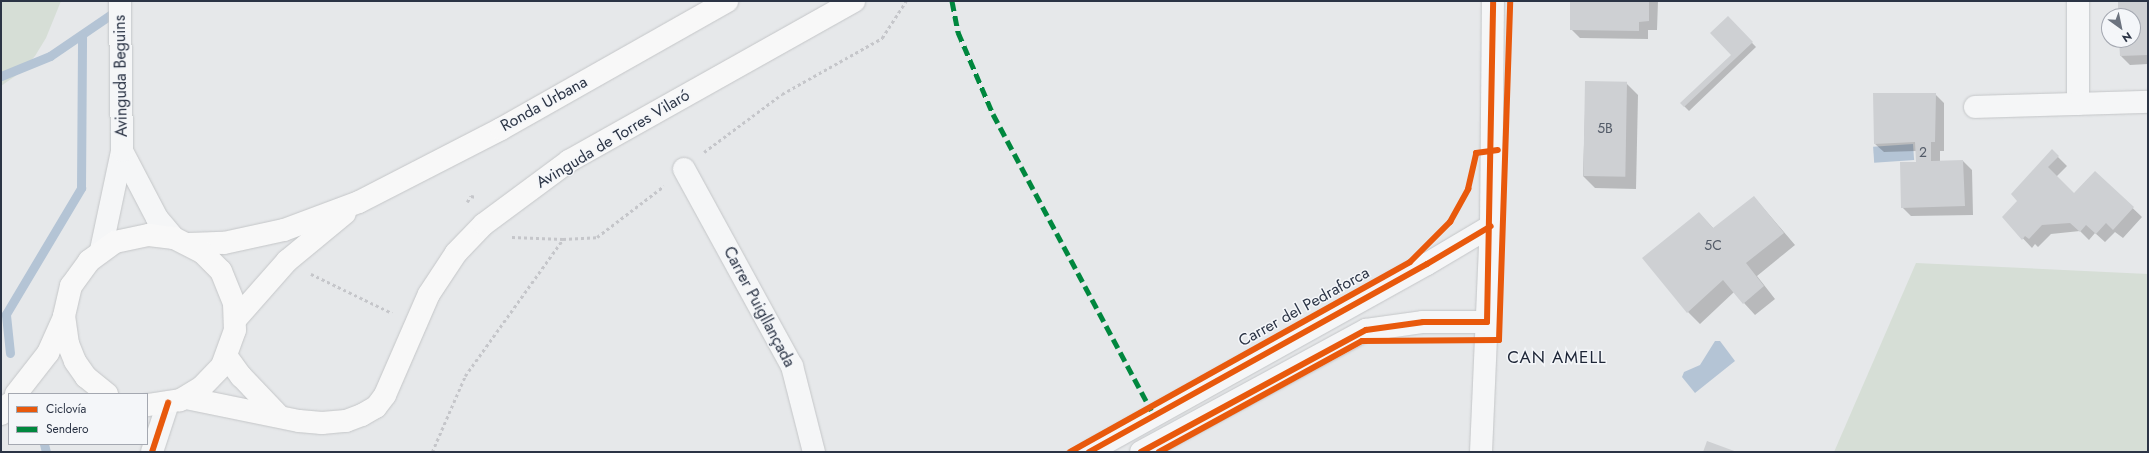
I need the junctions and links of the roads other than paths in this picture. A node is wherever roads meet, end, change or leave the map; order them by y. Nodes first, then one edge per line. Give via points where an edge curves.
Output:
1 (120, 1) edge
2 (727, 1) edge
3 (854, 1) edge
4 (1493, 1) edge
5 (2078, 1) edge
6 (2148, 102) edge
7 (2078, 104) junction
8 (1975, 107) dead end
9 (122, 152) junction
10 (684, 169) road end
11 (359, 202) junction
12 (1491, 226) junction
13 (181, 241) junction
14 (101, 250) junction
15 (64, 316) junction
16 (236, 320) junction
17 (1488, 322) junction
18 (227, 357) junction
19 (17, 393) edge
20 (106, 393) edge
21 (167, 402) edge
22 (8, 405) edge
23 (1, 414) edge
24 (279, 416) junction
25 (152, 452) edge
26 (814, 452) edge
27 (1089, 452) edge
28 (1141, 452) edge
29 (1480, 452) edge

1 - 9 street, Avinguda Beguins
2 - 11 main road, Ronda Urbana via 501,129
3 - 24 main road, Avinguda de Torres Vilaró via 569,161 484,224 456,253 429,294 393,377 376,407 346,421 322,423
4 - 12 street
5 - 7 street
6 - 7 street
7 - 8 street
9 - 13 street, Avinguda Beguins via 157,218
9 - 14 street, Avinguda Beguins
10 - 26 street, Carrer Puigllançada via 792,366
11 - 13 main road, Ronda Urbana via 284,230 224,242
11 - 16 main road, Ronda Urbana via 287,261
12 - 17 street
12 - 27 street, Carrer del Pedraforca
13 - 14 main road, Ronda Urbana via 149,235 132,237
13 - 16 main road, Ronda Urbana via 203,253 220,271 232,295
14 - 15 main road, Ronda Urbana via 75,279
15 - 19 main road, Ronda Urbana via 48,353
15 - 20 main road, Ronda Urbana via 67,340 75,361 89,380
16 - 18 main road, Ronda Urbana
17 - 28 street via 1423,322 1366,330
17 - 29 street
18 - 21 main road, Ronda Urbana via 210,381
18 - 24 main road via 241,376
21 - 24 main road, Avinguda de Torres Vilaró
21 - 25 street
22 - 23 main road

